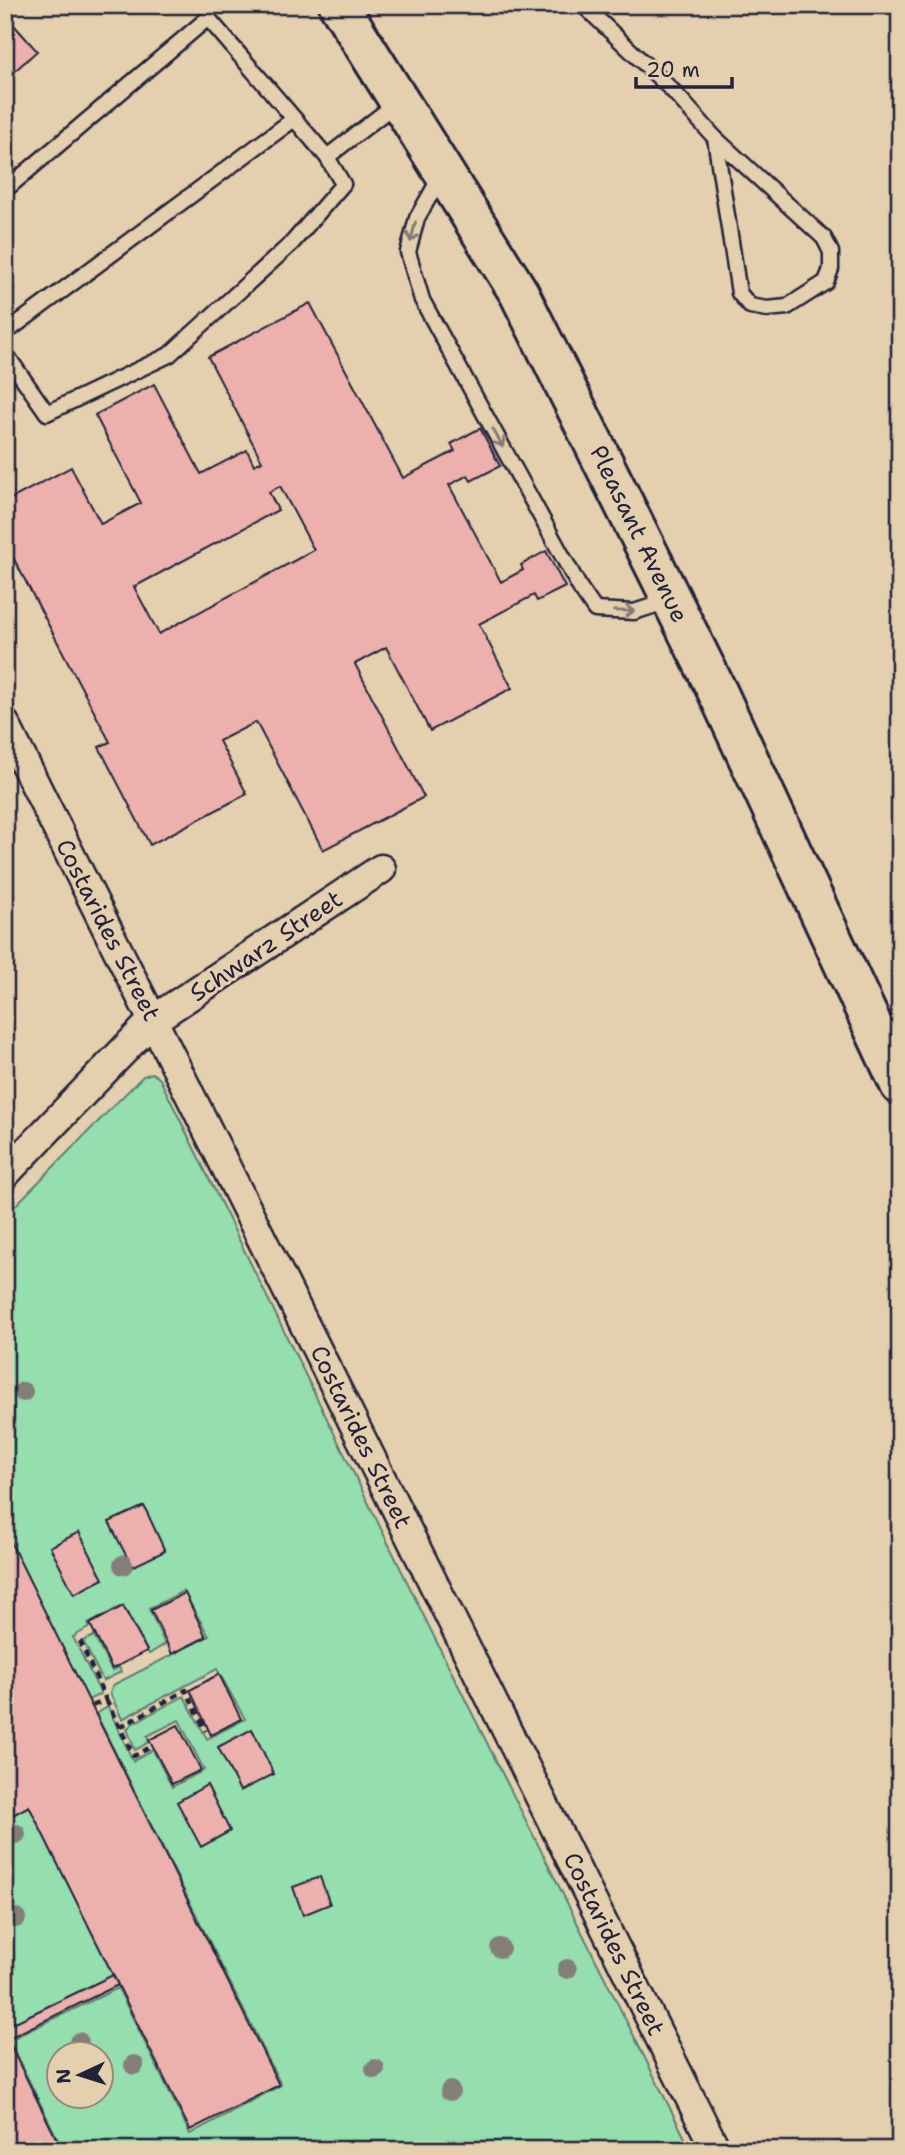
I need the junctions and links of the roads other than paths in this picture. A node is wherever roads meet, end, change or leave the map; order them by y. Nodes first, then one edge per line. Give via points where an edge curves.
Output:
1 (339, 5) edge
2 (583, 5) edge
3 (399, 102) junction
4 (294, 120) junction
5 (715, 138) junction
6 (327, 158) junction
7 (443, 172) junction
8 (5, 190) edge
9 (5, 333) edge
10 (5, 353) edge
11 (671, 600) junction
12 (5, 724) edge
13 (381, 869) dead end
14 (153, 1020) junction
15 (900, 1085) edge
16 (5, 1174) edge
17 (716, 2150) edge

1 - 3 street, Pleasant Avenue
2 - 5 lane
3 - 6 lane
3 - 7 street, Pleasant Avenue
4 - 6 lane
4 - 8 lane via 208,18
4 - 9 lane
5 - 5 lane via 824,238 831,252 826,282 787,307 750,306 739,293
6 - 10 lane via 344,184 292,243 169,355 47,413
7 - 11 street, Pleasant Avenue via 519,293
7 -> 11 lane via 417,218 408,252 422,300 595,610 634,612
11 - 15 street, Pleasant Avenue
12 - 14 street, Costarides Street
13 - 14 street, Schwarz Street
14 - 16 street, Schwarz Street
14 - 17 street, Costarides Street

